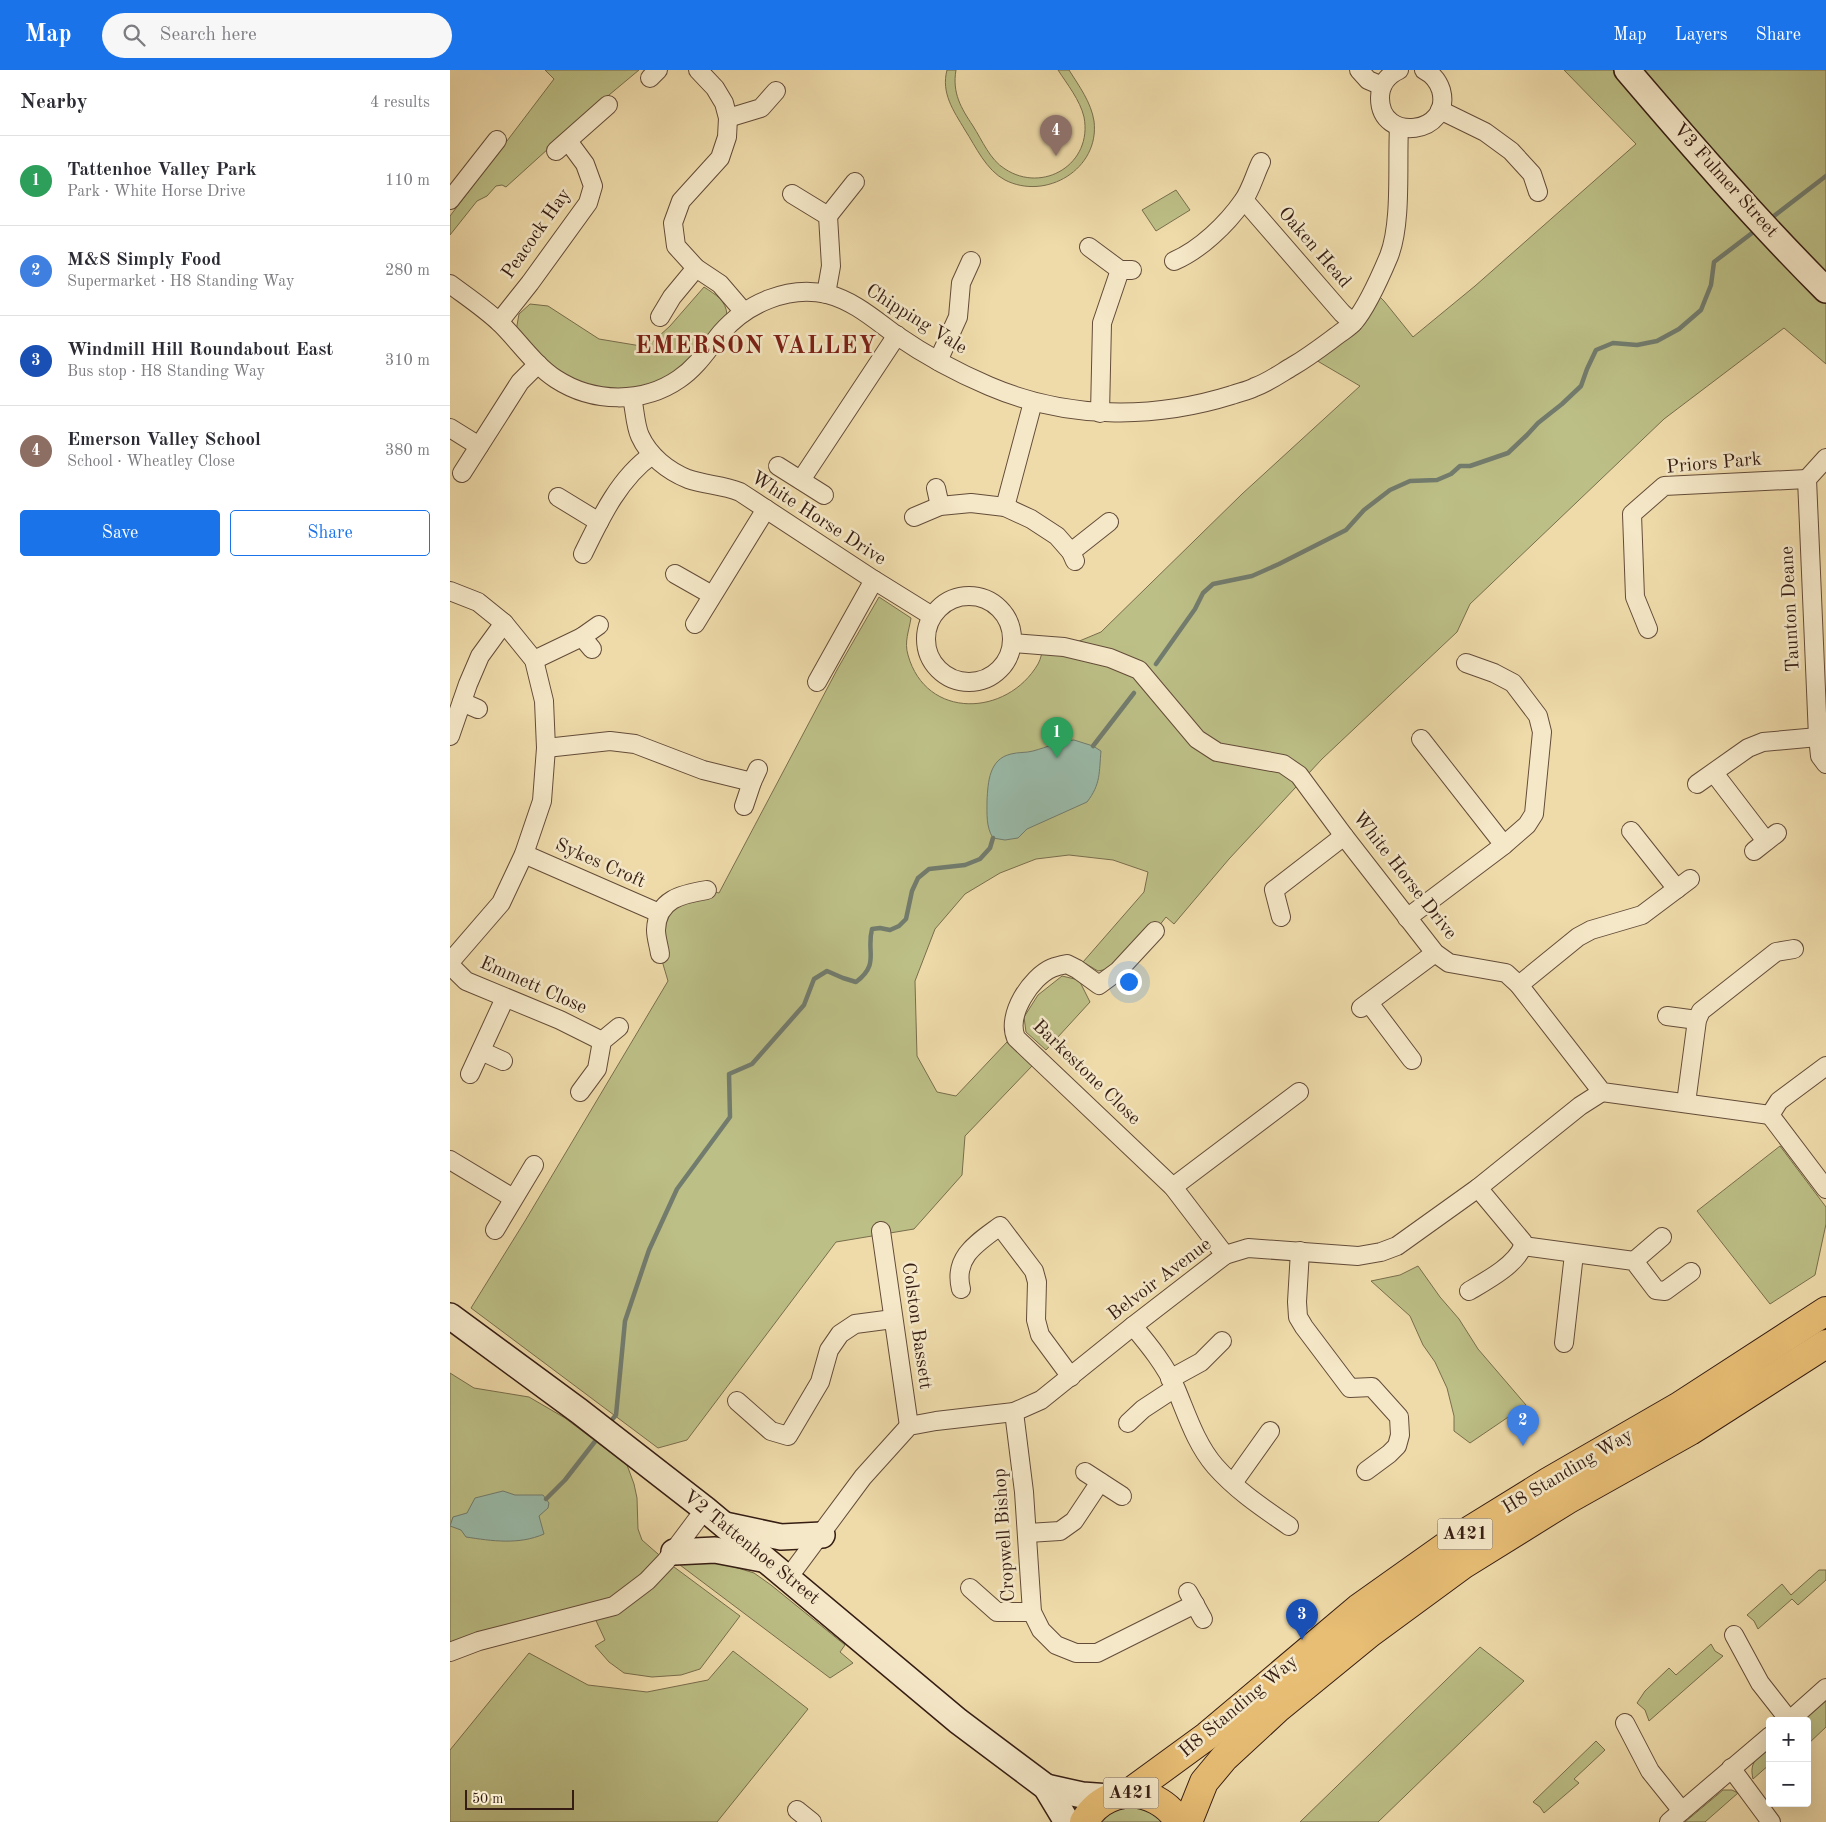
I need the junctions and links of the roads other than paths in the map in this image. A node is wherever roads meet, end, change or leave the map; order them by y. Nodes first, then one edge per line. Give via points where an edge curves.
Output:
1 (698, 70) edge
2 (1359, 70) edge
3 (1399, 70) edge
4 (1426, 70) edge
5 (1627, 70) edge
6 (1382, 86) junction
7 (776, 91) dead end
8 (608, 105) dead end
9 (1440, 110) junction
10 (728, 118) junction
11 (1399, 127) junction
12 (497, 140) dead end
13 (1261, 162) dead end
14 (855, 182) dead end
15 (1538, 192) dead end
16 (792, 194) dead end
17 (450, 200) edge
18 (1244, 200) junction
19 (828, 216) junction
20 (1089, 247) dead end
21 (1179, 255) dead end
22 (971, 261) dead end
23 (696, 268) junction
24 (450, 284) edge
25 (1826, 290) edge
26 (826, 294) junction
27 (744, 312) junction
28 (660, 317) dead end
29 (499, 322) junction
30 (1354, 323) junction
31 (897, 335) junction
32 (938, 361) junction
33 (538, 364) junction
34 (632, 398) junction
35 (1033, 402) junction
36 (1100, 413) junction
37 (450, 428) edge
38 (480, 446) junction
39 (652, 455) junction
40 (1826, 458) edge
41 (778, 466) dead end
42 (462, 473) dead end
43 (1807, 479) junction
44 (801, 480) junction
45 (936, 488) dead end
46 (824, 495) dead end
47 (558, 497) dead end
48 (940, 506) junction
49 (1005, 507) junction
50 (766, 509) junction
51 (914, 517) dead end
52 (599, 522) junction
53 (1109, 522) dead end
54 (583, 554) dead end
55 (676, 574) dead end
56 (874, 580) junction
57 (450, 591) edge
58 (712, 595) junction
59 (932, 616) junction
60 (504, 622) junction
61 (695, 624) dead end
62 (599, 625) dead end
63 (1648, 628) dead end
64 (1012, 643) junction
65 (534, 660) junction
66 (1466, 663) dead end
67 (817, 682) dead end
68 (1821, 688) edge
69 (462, 702) junction
70 (478, 709) dead end
71 (450, 736) edge
72 (1818, 737) junction
73 (1421, 739) dead end
74 (546, 748) junction
75 (1826, 764) edge
76 (1714, 773) junction
77 (1696, 784) dead end
78 (744, 806) dead end
79 (1631, 830) dead end
80 (1344, 836) junction
81 (1766, 842) dead end
82 (1504, 845) junction
83 (524, 854) junction
84 (707, 890) dead end
85 (659, 912) junction
86 (1281, 917) dead end
87 (1408, 918) junction
88 (1155, 931) dead end
89 (1794, 950) dead end
90 (1435, 952) junction
91 (660, 954) dead end
92 (450, 964) edge
93 (1520, 985) junction
94 (506, 998) junction
95 (1666, 1016) dead end
96 (1697, 1020) junction
97 (619, 1028) dead end
98 (602, 1041) junction
99 (481, 1051) junction
100 (1412, 1060) dead end
101 (503, 1061) dead end
102 (1826, 1066) edge
103 (470, 1074) dead end
104 (580, 1092) dead end
105 (1299, 1092) dead end
106 (1602, 1092) junction
107 (1686, 1103) junction
108 (1770, 1115) junction
109 (450, 1160) edge
110 (534, 1165) dead end
111 (1173, 1187) junction
112 (1478, 1188) junction
113 (1826, 1189) edge
114 (513, 1198) junction
115 (495, 1230) dead end
116 (881, 1232) dead end
117 (1662, 1237) dead end
118 (1523, 1246) junction
119 (1300, 1251) junction
120 (1574, 1254) junction
121 (1225, 1255) junction
122 (1634, 1261) junction
123 (1691, 1272) dead end
124 (960, 1289) dead end
125 (1469, 1291) dead end
126 (1822, 1311) edge
127 (450, 1316) edge
128 (893, 1319) junction
129 (1133, 1326) junction
130 (1222, 1341) dead end
131 (1564, 1343) dead end
132 (1826, 1344) edge
133 (1071, 1377) junction
134 (1173, 1383) junction
135 (737, 1401) dead end
136 (1014, 1412) junction
137 (1128, 1422) dead end
138 (909, 1426) junction
139 (1270, 1431) dead end
140 (1364, 1469) dead end
141 (1086, 1472) dead end
142 (1100, 1482) junction
143 (1232, 1483) junction
144 (1122, 1496) dead end
145 (714, 1517) junction
146 (1289, 1526) dead end
147 (1028, 1533) junction
148 (822, 1535) junction
149 (674, 1552) junction
150 (765, 1560) junction
151 (788, 1578) junction
152 (970, 1588) dead end
153 (1195, 1605) dead end
154 (1032, 1612) junction
155 (1734, 1635) dead end
156 (450, 1652) edge
157 (1826, 1688) edge
158 (1787, 1717) edge
159 (1792, 1717) edge
160 (1625, 1723) dead end
161 (1766, 1739) edge
162 (1731, 1768) junction
163 (1046, 1787) junction
164 (1119, 1795) junction
165 (797, 1810) dead end
166 (1676, 1816) edge
167 (812, 1822) edge
168 (1067, 1822) edge
169 (1084, 1822) edge
170 (1178, 1822) edge
171 (1188, 1822) edge
172 (1772, 1822) edge

1 - 10 street via 715,88
2 - 6 street via 1368,80
3 - 6 street
4 - 9 street via 1439,84
5 - 25 street, V3 Fulmer Street via 1729,187
6 - 11 street via 1381,106 1391,122
7 - 10 street via 761,108
8 - 29 street, Peacock Hay via 562,146 585,164 593,186 588,203
9 - 11 street via 1427,124 1418,128
9 - 15 street via 1485,132 1511,151 1532,174
10 - 23 street via 727,137 720,158 681,202 673,223 676,246
11 - 30 street, Chipping Vale via 1398,204 1390,253
12 - 17 street via 472,158
13 - 18 street
14 - 19 street
16 - 19 street
18 - 21 street via 1207,240
18 - 30 street, Oaken Head
19 - 26 street via 831,266
20 - 36 street via 1126,270 1102,323
22 - 32 street via 961,283 958,317
23 - 27 street via 720,284
23 - 28 street
24 - 29 street, Chipping Vale
26 - 27 street, Chipping Vale via 798,292 774,296
26 - 31 street, Chipping Vale via 859,307
27 - 34 street, Chipping Vale via 723,330 680,379
29 - 33 street, Chipping Vale
30 - 36 street, Chipping Vale via 1309,356 1256,387 1205,403 1154,412
31 - 32 street, Chipping Vale
31 - 44 street
32 - 35 street, Chipping Vale
33 - 34 street, Chipping Vale via 556,379 573,387 602,397
33 - 38 street via 520,382
34 - 39 street, White Horse Drive via 640,435
35 - 36 street, Chipping Vale
35 - 49 street
37 - 38 street
38 - 42 street
39 - 50 street, White Horse Drive via 668,469 688,479 725,486
39 - 52 street via 630,472
40 - 43 street
41 - 44 street
43 - 63 street, Priors Park via 1664,486 1632,514 1635,597
43 - 68 street, Taunton Deane
44 - 46 street
45 - 48 street
47 - 52 street
48 - 49 street via 971,503
48 - 51 street
49 - 53 street via 1057,536 1073,556
50 - 56 street, White Horse Drive
50 - 58 street
52 - 54 street
55 - 58 street
56 - 59 street, White Horse Drive
56 - 67 street via 824,652
57 - 60 street via 478,602
58 - 61 street
59 - 64 street via 941,605 954,598 968,595 983,598 1005,615
59 - 64 street via 926,629 929,657 937,669 955,680 976,682 989,678 1008,657
60 - 65 street
60 - 69 street via 480,656
62 - 65 street via 587,643
64 - 80 street, White Horse Drive via 1074,649 1110,658 1139,670 1197,739 1217,752 1283,764 1299,775
65 - 74 street via 544,701
66 - 82 street via 1513,683 1538,716 1542,732 1534,814 1527,825
68 - 72 street, Taunton Deane
69 - 70 street
69 - 71 street
72 - 75 street, Taunton Deane via 1820,756
72 - 76 street via 1763,742 1748,748
73 - 82 street
74 - 78 street via 610,741 635,744 703,770 755,775
74 - 83 street via 542,801
76 - 77 street
76 - 81 street
79 - 93 street via 1684,884 1642,915 1578,937
80 - 86 street via 1274,890
80 - 87 street, White Horse Drive
82 - 87 street
83 - 85 street, Sykes Croft
83 - 92 street via 501,903
84 - 85 street via 676,897
85 - 91 street via 656,930
87 - 90 street, White Horse Drive
88 - 111 street, Barkestone Close via 1118,971 1099,985 1067,964 1050,968 1031,985 1015,1010 1013,1031 1016,1038
89 - 96 street via 1776,952 1701,1011
90 - 93 street, White Horse Drive via 1448,963 1506,973
90 - 100 street via 1365,1006
92 - 94 street, Emmett Close via 466,981
93 - 106 street, White Horse Drive
94 - 98 street, Emmett Close
94 - 99 street
95 - 96 street
96 - 107 street
97 - 98 street
98 - 104 street via 597,1069
99 - 101 street
99 - 103 street
102 - 108 street via 1779,1101
105 - 111 street
106 - 107 street
106 - 112 street, Belvoir Avenue
107 - 108 street
108 - 113 street
109 - 114 street
110 - 114 street
111 - 121 street, Barkestone Close
112 - 118 street
112 - 119 street, Belvoir Avenue via 1397,1246 1381,1252 1358,1256
114 - 115 street
116 - 128 street, Colston Bassett
117 - 122 street
118 - 120 street
118 - 125 street via 1520,1256
119 - 121 street, Belvoir Avenue via 1248,1248
119 - 140 street via 1298,1317 1350,1388 1372,1387 1399,1417 1397,1446
120 - 122 street
120 - 131 street
121 - 129 street, Belvoir Avenue
122 - 123 street via 1656,1290 1665,1291
124 - 133 street via 959,1270 969,1249 1000,1226 1034,1270 1037,1282 1036,1320 1040,1336
126 - 164 highway, H8 Standing Way / A421 via 1678,1407 1459,1537 1359,1608 1207,1736
127 - 145 street, V2 Tattenhoe Street via 579,1411
128 - 135 street via 855,1324 840,1334 829,1350 817,1389 788,1436 771,1430
128 - 138 street, Colston Bassett
129 - 133 street, Belvoir Avenue
129 - 134 street
130 - 134 street
132 - 171 highway, H8 Standing Way / A421 via 1690,1431 1566,1500 1464,1564 1370,1633 1224,1758 1204,1782
133 - 136 street, Belvoir Avenue via 1041,1400
134 - 137 street
134 - 143 street via 1190,1427 1214,1466
136 - 138 street, Belvoir Avenue
136 - 147 street, Cropwell Bishop
138 - 148 street via 863,1477
139 - 143 street
141 - 142 street
142 - 144 street
142 - 147 street via 1074,1521 1060,1531
143 - 146 street
145 - 148 street via 781,1537
145 - 149 street
145 - 150 street, V2 Tattenhoe Street
147 - 154 street, Cropwell Bishop
148 - 151 street
149 - 150 street via 715,1550
149 - 156 street via 647,1581 614,1606 479,1641
150 - 151 street, V2 Tattenhoe Street
151 - 163 street, V2 Tattenhoe Street via 958,1721
152 - 154 street via 997,1612
153 - 154 street, Cropwell Bishop via 1097,1653 1076,1653 1056,1645 1041,1630
155 - 158 street via 1760,1683
157 - 159 street
160 - 166 street
161 - 162 street
162 - 166 street
162 - 172 street
163 - 164 street, V2 Tattenhoe Street via 1082,1795
163 - 168 street, V2 Tattenhoe Street
164 - 169 highway, A421 via 1098,1805
164 - 170 highway, A421 via 1147,1796 1164,1804
165 - 167 street

